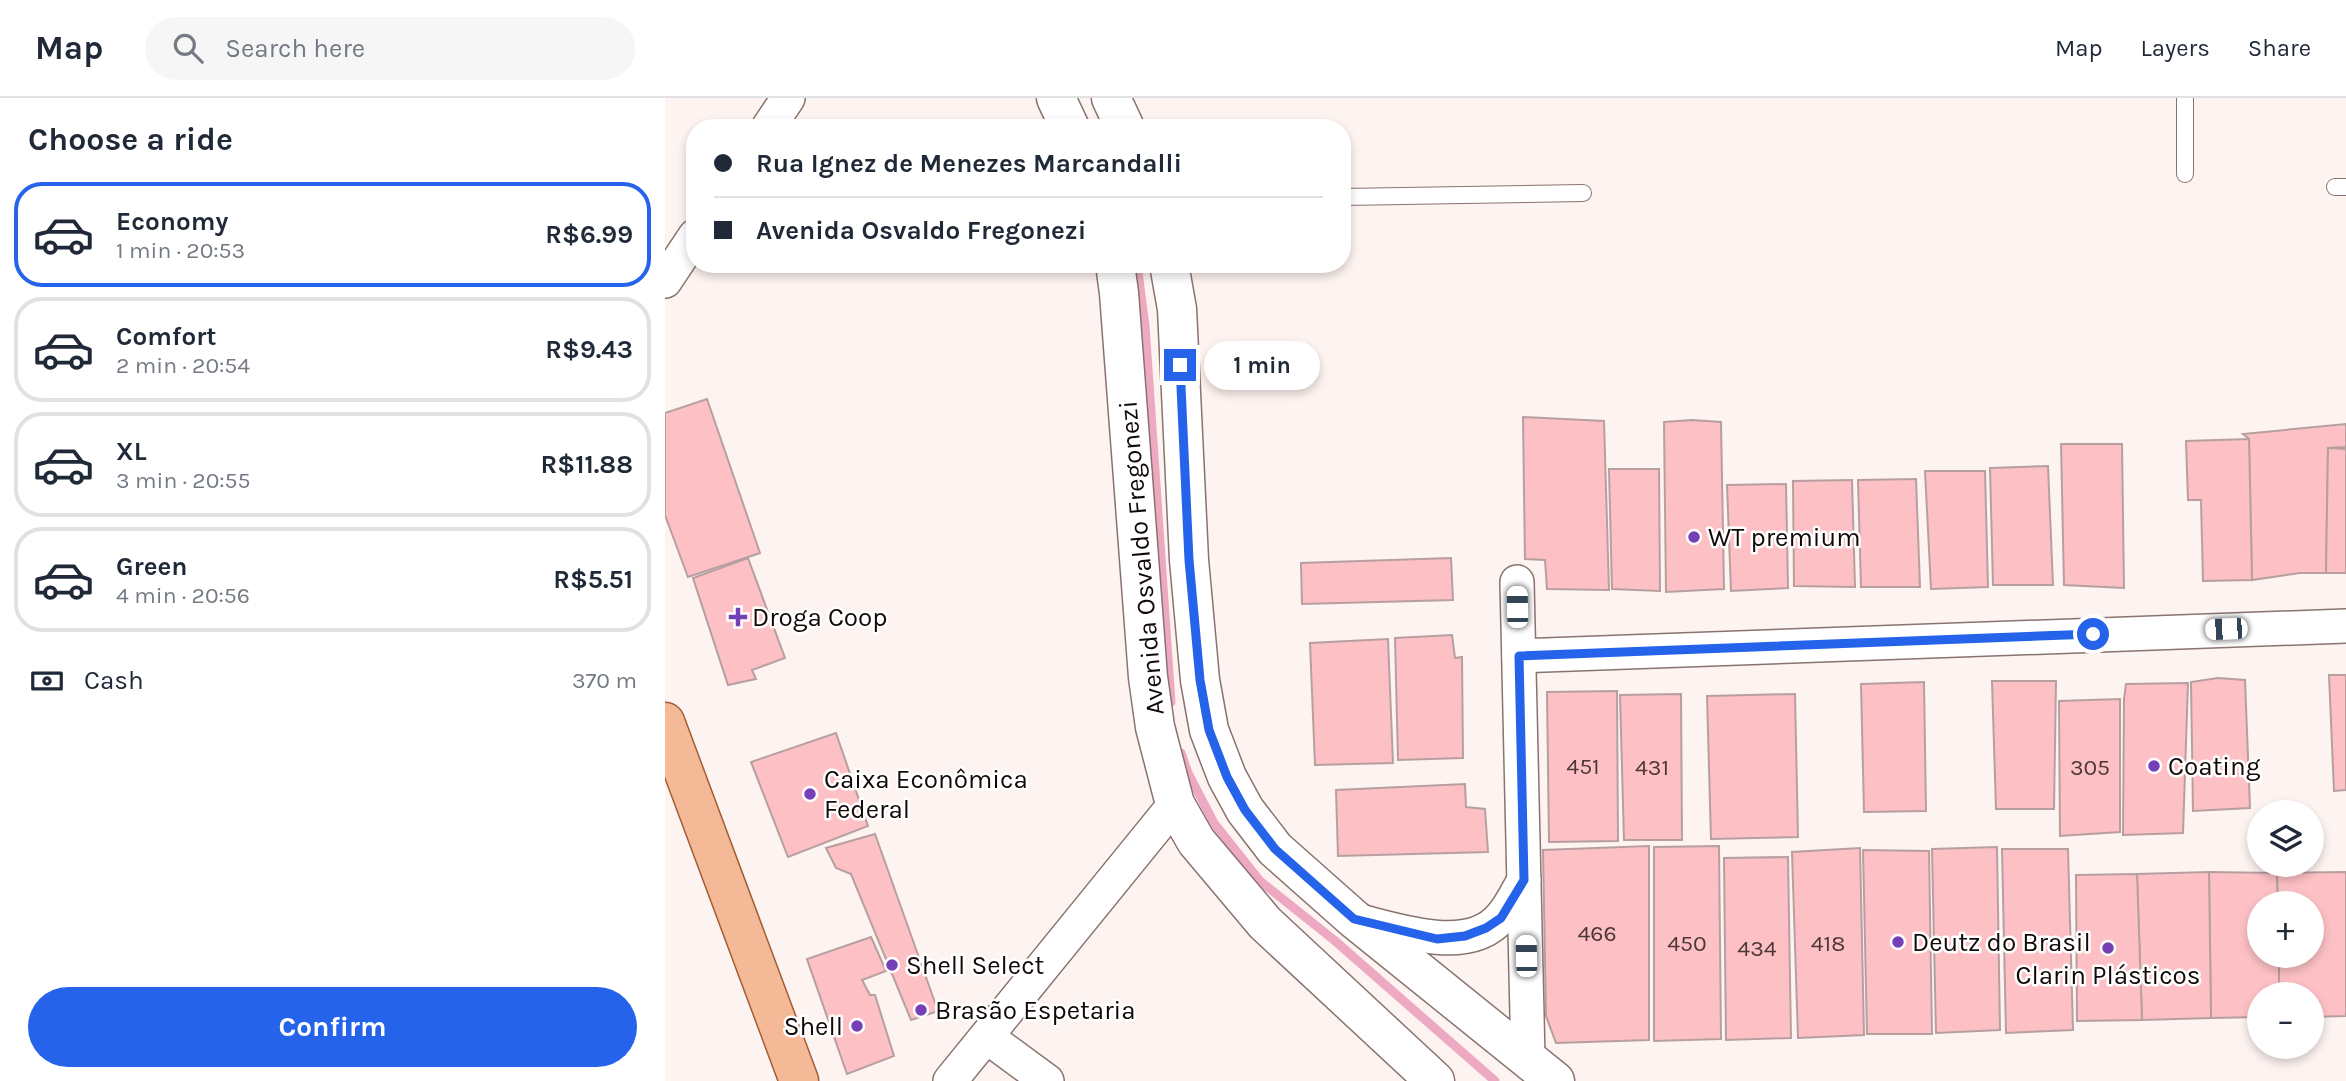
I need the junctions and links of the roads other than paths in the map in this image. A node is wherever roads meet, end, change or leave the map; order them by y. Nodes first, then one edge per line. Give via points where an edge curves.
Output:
1 (787, 98) edge
2 (1056, 98) edge
3 (1111, 98) edge
4 (2185, 98) edge
5 (774, 119) edge
6 (1066, 119) edge
7 (1121, 119) edge
8 (2185, 174) dead end
9 (1583, 193) dead end
10 (1351, 197) edge
11 (686, 250) edge
12 (1116, 273) edge
13 (1171, 273) edge
14 (665, 281) edge
15 (1517, 582) dead end
16 (2346, 626) edge
17 (1519, 656) junction
18 (665, 722) edge
19 (1175, 804) junction
20 (1524, 880) junction
21 (1354, 919) junction
22 (987, 1037) junction
23 (1541, 1070) edge
24 (799, 1081) edge
25 (950, 1081) edge
26 (1047, 1081) edge
27 (1435, 1081) edge

1 - 5 street
2 - 6 street
3 - 7 street
4 - 8 lane
9 - 10 lane
11 - 14 street
12 - 19 street, Avenida Osvaldo Fregonezi via 1148,677 1155,727
13 - 21 street, Avenida Osvaldo Fregonezi via 1177,309 1192,587 1209,730 1245,810 1275,849
15 - 17 street
16 - 17 street
17 - 20 street
18 - 24 main road
19 - 22 street
19 - 27 street, Avenida Osvaldo Fregonezi via 1196,841 1265,923
20 - 21 street via 1501,918 1465,936 1437,939
20 - 23 street
21 - 23 street, Avenida Osvaldo Fregonezi
22 - 25 street
22 - 26 street

